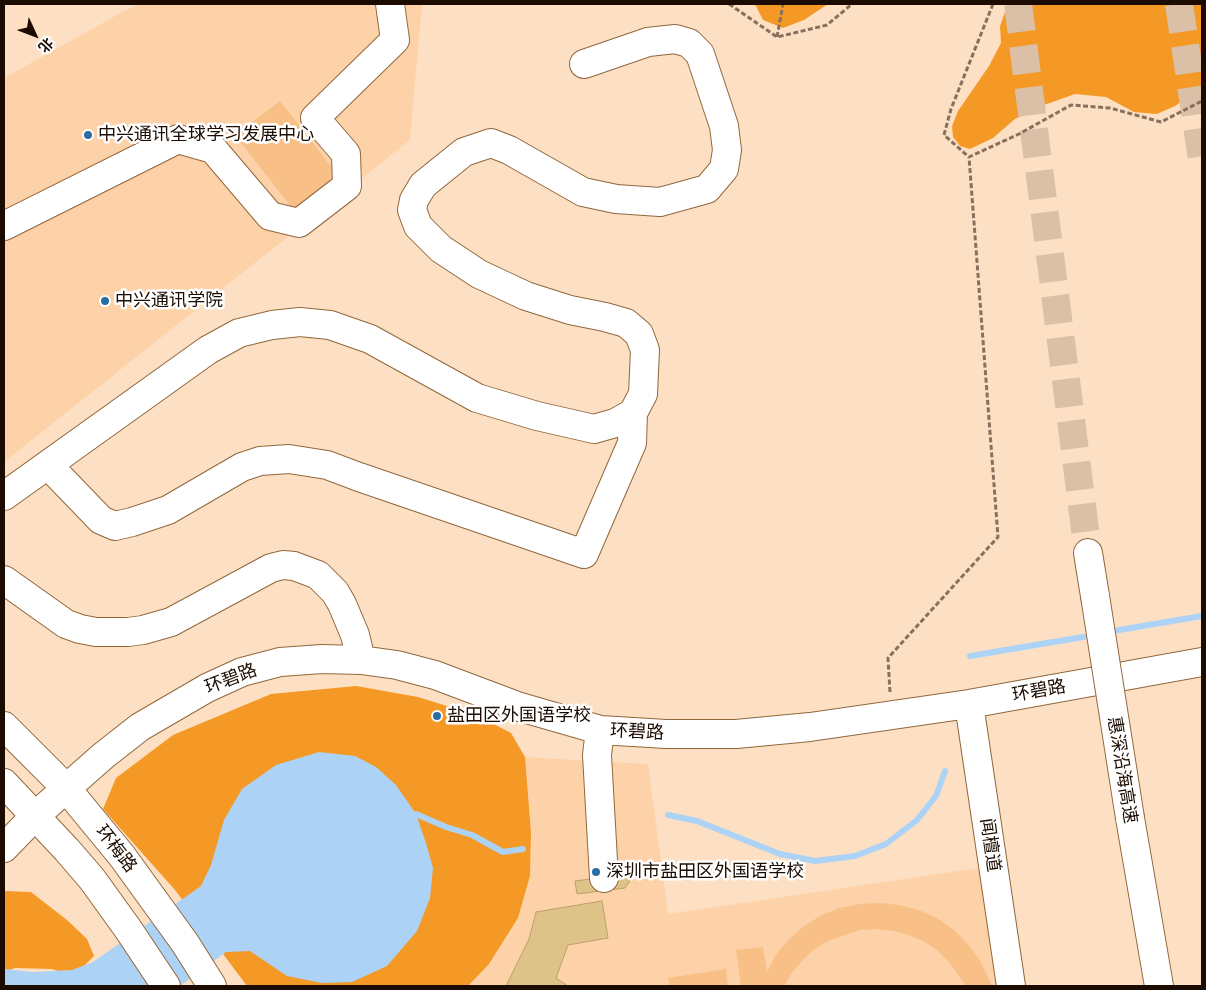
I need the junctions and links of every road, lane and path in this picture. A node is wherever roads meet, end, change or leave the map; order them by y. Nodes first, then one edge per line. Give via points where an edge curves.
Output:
1 (390, 4) edge
2 (729, 4) edge
3 (783, 4) edge
4 (852, 4) edge
5 (993, 4) edge
6 (777, 37) junction
7 (584, 64) dead end
8 (1202, 101) edge
9 (969, 157) junction
10 (4, 226) edge
11 (633, 412) junction
12 (48, 464) junction
13 (4, 496) edge
14 (1088, 553) tunnel mouth
15 (4, 580) edge
16 (361, 660) junction
17 (1202, 662) edge
18 (969, 704) junction
19 (891, 715) junction
20 (4, 726) edge
21 (600, 730) junction
22 (4, 783) edge
23 (66, 788) junction
24 (35, 816) junction
25 (4, 848) edge
26 (604, 878) dead end
27 (166, 986) edge
28 (211, 986) edge
29 (1011, 986) edge
30 (1159, 986) edge

1 - 10 main road via 395,40 315,118 346,154 347,186 299,223 270,216 214,149 178,140
2 - 6 path
3 - 6 path
4 - 6 path via 827,25
5 - 9 path via 951,109 944,135
7 - 11 main road via 648,42 675,38 689,43 700,54 724,126 727,150 724,169 707,189 660,202 591,194 509,150 491,144 464,152 423,185 412,210 418,226 441,249 479,274 526,296 626,323 639,334 645,350 643,394
8 - 9 path via 1160,122 1110,108 1071,105
9 - 19 path via 998,537 888,658
11 - 12 main road via 615,423 594,429 537,416 477,398 370,339 330,326 300,322 239,334 208,350
11 - 12 main road via 632,443 584,554 327,465 289,459 260,461 242,467 168,510 114,526 101,520
12 - 13 main road
14 - 30 main road, 惠深沿海高速, bridge
15 - 16 main road via 66,624 96,632 128,632 171,622 271,568 294,566 318,575 335,592 355,635
16 - 21 main road, 环碧路 via 435,675 520,707
16 - 23 main road, 环碧路 via 280,662 242,672 207,688 140,727
17 - 18 main road, 环碧路
18 - 19 main road, 环碧路
18 - 29 main road, 闻檀道
19 - 21 main road, 环碧路 via 810,728 736,734
20 - 23 main road, 环梅路
21 - 26 main road via 597,755
22 - 24 main road
23 - 24 main road, 环碧路
23 - 28 main road, 环梅路 via 159,906
24 - 25 main road, 环碧路
24 - 27 main road via 76,860

